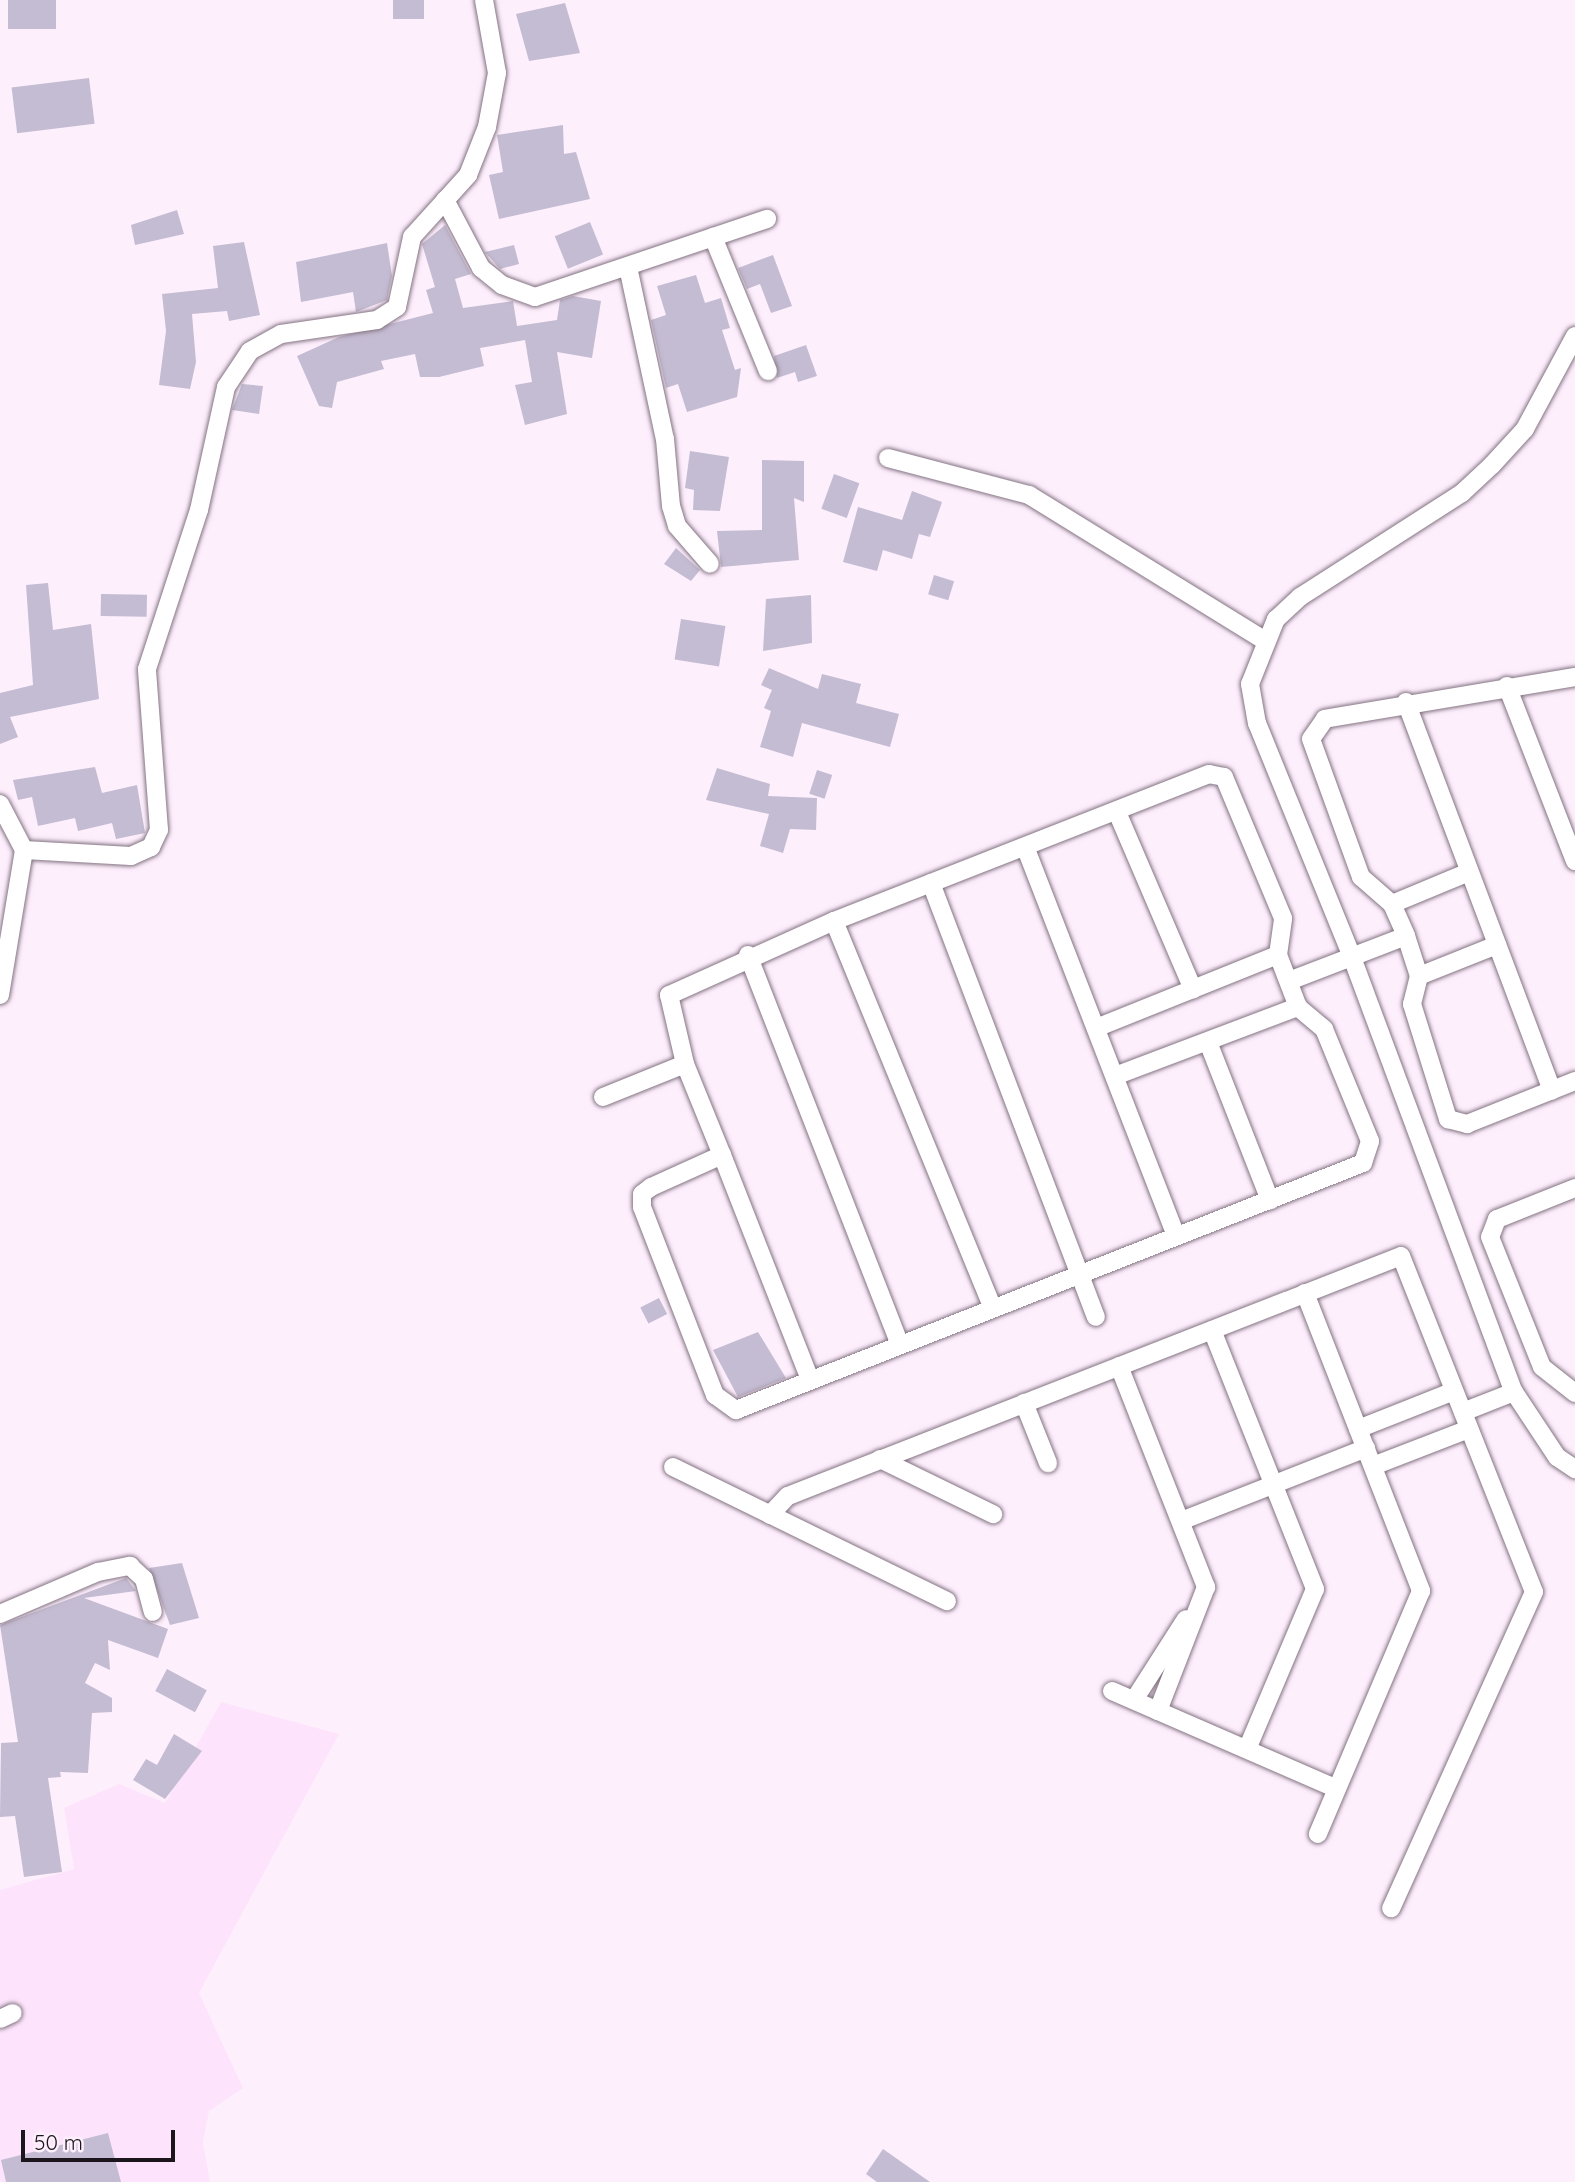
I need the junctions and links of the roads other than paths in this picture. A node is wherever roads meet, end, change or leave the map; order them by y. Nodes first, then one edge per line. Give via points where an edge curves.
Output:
1 (484, 0) edge
2 (445, 200) junction
3 (767, 219) dead end
4 (713, 237) junction
5 (628, 267) junction
6 (1573, 344) edge
7 (768, 372) dead end
8 (888, 458) dead end
9 (710, 564) dead end
10 (1264, 640) junction
11 (1575, 677) edge
12 (1507, 686) junction
13 (1406, 702) junction
14 (0, 804) edge
15 (1117, 813) junction
16 (1026, 849) junction
17 (24, 850) junction
18 (1575, 861) edge
19 (1469, 872) junction
20 (931, 883) junction
21 (1392, 904) junction
22 (834, 920) junction
23 (1406, 936) junction
24 (1497, 945) junction
25 (1278, 955) junction
26 (748, 956) junction
27 (1353, 960) junction
28 (1419, 976) junction
29 (1289, 981) junction
30 (1193, 989) junction
31 (0, 995) edge
32 (1298, 1007) junction
33 (1096, 1028) junction
34 (1208, 1042) junction
35 (685, 1064) junction
36 (1115, 1076) junction
37 (1575, 1081) edge
38 (1552, 1090) junction
39 (603, 1097) dead end
40 (722, 1155) junction
41 (1575, 1188) edge
42 (1270, 1200) junction
43 (1177, 1236) junction
44 (1080, 1274) junction
45 (1305, 1293) junction
46 (992, 1308) junction
47 (1096, 1317) dead end
48 (1212, 1330) junction
49 (900, 1344) junction
50 (1119, 1366) junction
51 (810, 1380) junction
52 (1454, 1391) junction
53 (1514, 1392) junction
54 (1575, 1392) edge
55 (1024, 1403) junction
56 (1466, 1420) junction
57 (1358, 1429) junction
58 (1366, 1448) junction
59 (880, 1460) junction
60 (1048, 1463) dead end
61 (673, 1466) dead end
62 (1373, 1466) junction
63 (1575, 1469) edge
64 (1273, 1485) junction
65 (770, 1514) junction
66 (993, 1514) dead end
67 (1181, 1521) junction
68 (1206, 1587) junction
69 (947, 1601) dead end
70 (153, 1612) dead end
71 (0, 1614) edge
72 (1112, 1691) dead end
73 (1134, 1700) junction
74 (1158, 1711) junction
75 (1247, 1749) junction
76 (1337, 1789) junction
77 (1318, 1834) dead end
78 (1391, 1908) dead end

1 - 2 street via 497,73 487,127 468,175
2 - 5 street via 468,249 502,285 535,297
2 - 17 street via 412,237 397,307 377,320 281,334 250,351 226,387 199,510 147,669 159,830 151,847 131,856
3 - 4 street
4 - 5 street
4 - 7 street
5 - 9 street via 665,439 671,506 677,526
6 - 10 street via 1525,429 1493,465 1462,493 1300,597
8 - 10 street via 1029,495
10 - 27 street via 1250,684 1257,723
11 - 12 street
12 - 13 street
12 - 18 street
13 - 19 street
13 - 21 street via 1325,719 1311,739 1360,877
14 - 17 street
15 - 16 street
15 - 25 street via 1209,774 1224,777 1283,918
15 - 30 street
16 - 20 street
16 - 33 street
17 - 31 street
19 - 21 street
19 - 24 street
20 - 22 street
20 - 44 street
21 - 23 street
22 - 26 street
22 - 46 street
23 - 27 street
23 - 28 street
24 - 28 street
24 - 38 street
25 - 29 street
25 - 30 street
26 - 35 street via 669,995
26 - 49 street
27 - 29 street
27 - 53 street
28 - 38 street via 1412,1004 1454,1126
29 - 32 street
30 - 33 street
32 - 34 street
32 - 42 street via 1324,1029 1370,1154 1363,1163
33 - 36 street
34 - 36 street
34 - 42 street
35 - 39 street
35 - 40 street
36 - 43 street
37 - 38 street
40 - 51 street
40 - 51 street via 642,1194 710,1383 723,1406 736,1410
41 - 54 street via 1497,1219 1490,1237 1542,1367
42 - 43 street
43 - 44 street
44 - 46 street
44 - 47 street
45 - 48 street
45 - 52 street via 1401,1256
45 - 57 street
46 - 49 street
48 - 50 street
48 - 64 street
49 - 51 street
50 - 55 street
50 - 67 street
52 - 56 street
52 - 57 street
53 - 56 street
53 - 63 street via 1557,1457
55 - 59 street
55 - 60 street
56 - 62 street
56 - 78 street via 1534,1592
57 - 58 street
58 - 62 street
58 - 64 street
59 - 65 street via 788,1496
59 - 66 street
61 - 65 street
62 - 76 street via 1421,1591
64 - 67 street
64 - 75 street via 1315,1589
65 - 69 street
67 - 68 street
68 - 73 street
68 - 74 street
70 - 71 street via 144,1579 130,1566 97,1572
72 - 73 street
73 - 74 street
74 - 75 street
75 - 76 street
76 - 77 street

